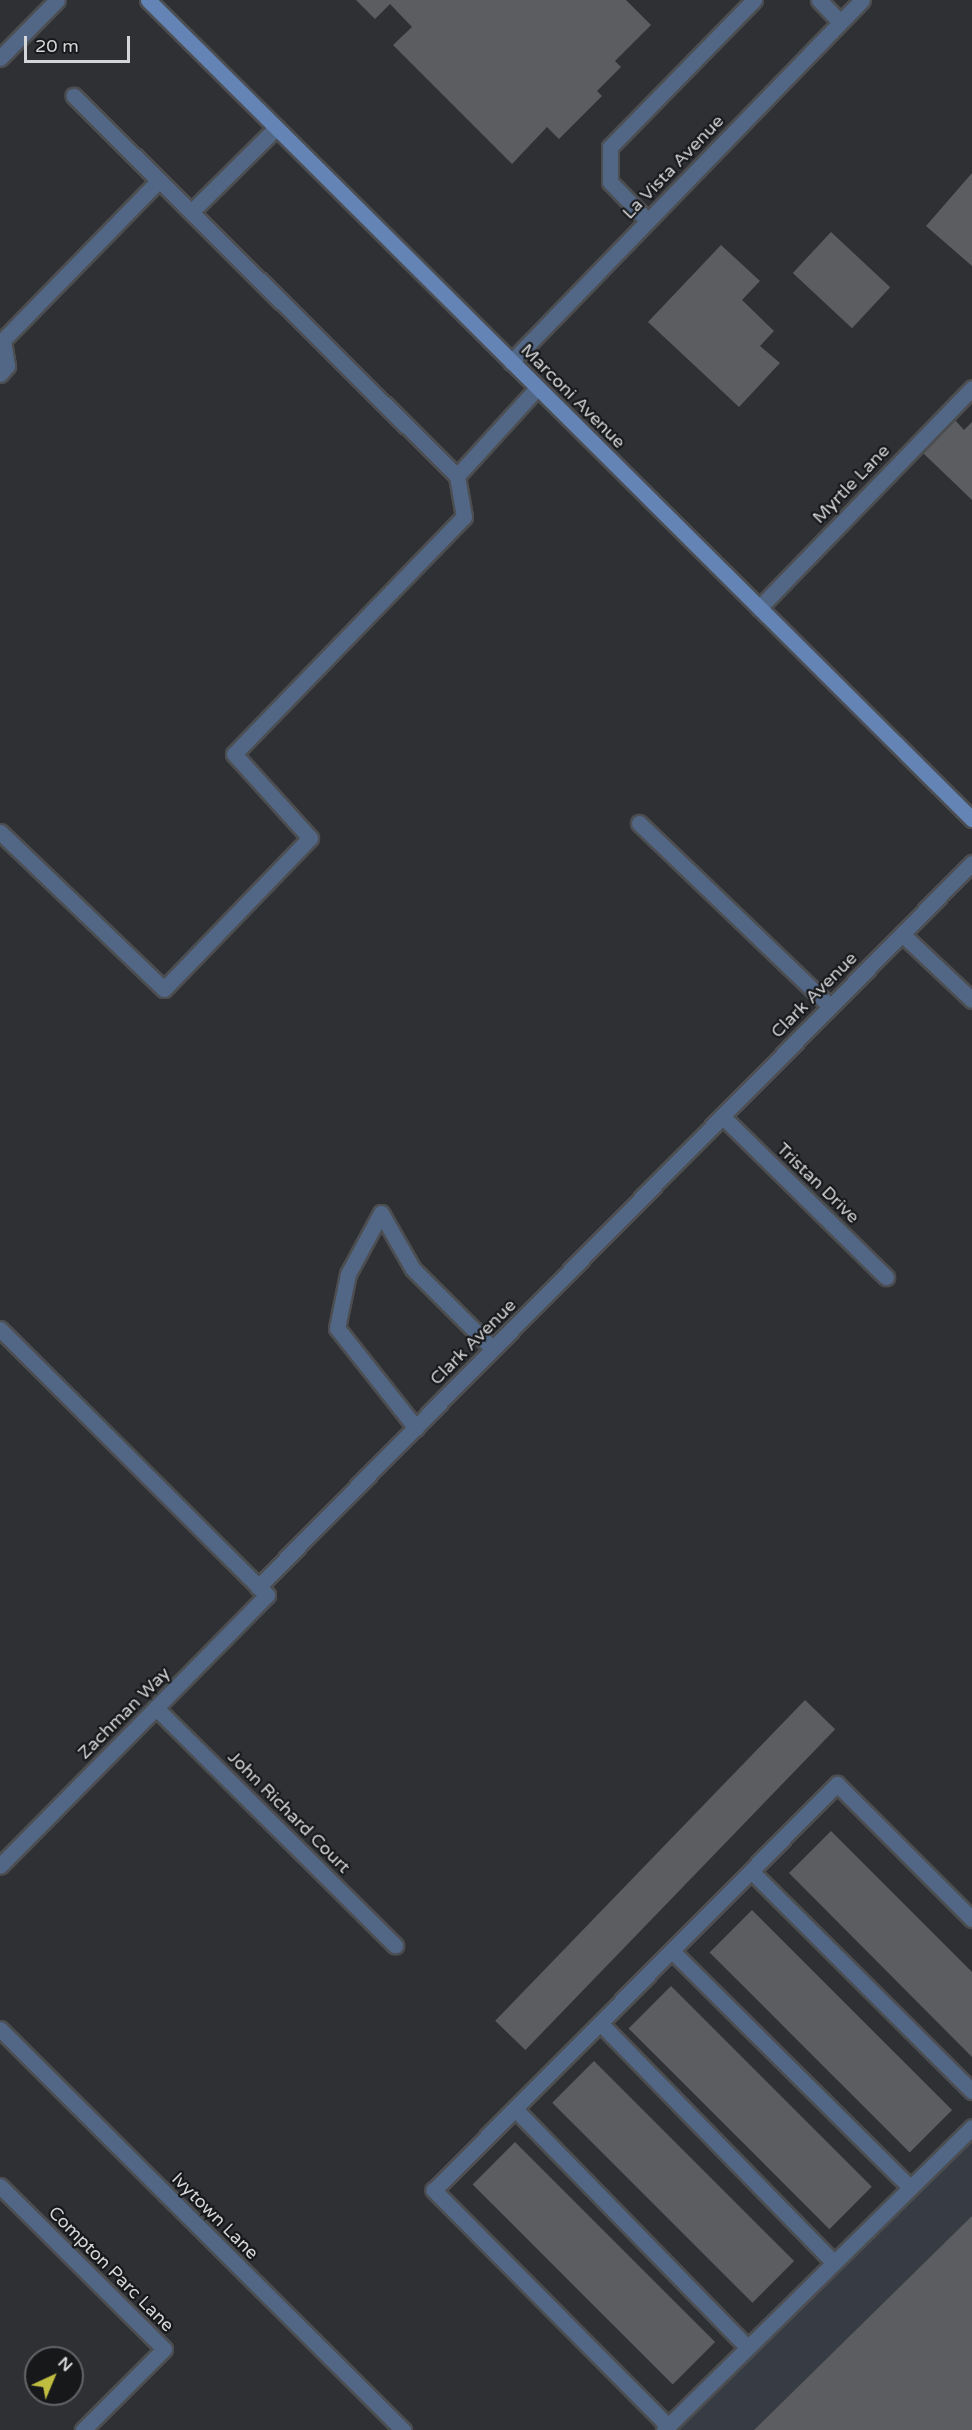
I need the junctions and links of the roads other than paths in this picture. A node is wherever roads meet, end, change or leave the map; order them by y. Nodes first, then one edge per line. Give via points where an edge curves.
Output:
1 (57, 0) edge
2 (754, 0) edge
3 (819, 0) edge
4 (862, 0) edge
5 (154, 2) edge
6 (840, 22) junction
7 (0, 58) edge
8 (74, 96) dead end
9 (276, 128) junction
10 (159, 180) junction
11 (191, 212) junction
12 (648, 221) junction
13 (511, 362) junction
14 (0, 374) edge
15 (537, 388) junction
16 (972, 388) edge
17 (457, 476) junction
18 (759, 608) junction
19 (972, 819) edge
20 (639, 824) dead end
21 (0, 832) edge
22 (972, 863) edge
23 (902, 934) junction
24 (972, 1000) edge
25 (830, 1006) junction
26 (722, 1116) junction
27 (886, 1277) dead end
28 (0, 1329) edge
29 (493, 1349) junction
30 (416, 1428) junction
31 (258, 1587) junction
32 (156, 1708) junction
33 (0, 1866) edge
34 (751, 1871) junction
35 (972, 1918) edge
36 (395, 1945) dead end
37 (672, 1951) junction
38 (600, 2023) junction
39 (0, 2029) edge
40 (972, 2091) edge
41 (515, 2109) junction
42 (972, 2127) edge
43 (0, 2186) edge
44 (910, 2187) junction
45 (833, 2262) junction
46 (746, 2346) junction
47 (665, 2427) edge
48 (84, 2430) edge
49 (403, 2430) edge

1 - 7 street
2 - 12 street via 610,147 610,182
3 - 6 street
4 - 6 street, La Vista Avenue
5 - 9 main road, Marconi Avenue
6 - 12 street, La Vista Avenue
8 - 10 street
9 - 11 street
9 - 13 main road, Marconi Avenue
10 - 11 street
10 - 14 street via 3,340 7,366
11 - 17 street
12 - 13 street, La Vista Avenue
13 - 15 main road, Marconi Avenue
15 - 17 street
15 - 18 main road, Marconi Avenue
16 - 18 street, Myrtle Lane
17 - 21 street via 464,517 234,754 310,838 164,989
18 - 19 main road, Marconi Avenue
20 - 25 street
22 - 23 street, Clark Avenue
23 - 24 street
23 - 25 street, Clark Avenue
25 - 26 street, Clark Avenue
26 - 27 street, Tristan Drive
26 - 29 street, Clark Avenue
28 - 31 street
29 - 30 street, Clark Avenue
29 - 30 street via 413,1269 381,1213 348,1274 337,1328
30 - 31 street, Clark Avenue
31 - 32 street, Zachman Way via 267,1596
32 - 33 street, Zachman Way
32 - 36 street, John Richard Court
34 - 35 street via 837,1784
34 - 37 street
34 - 40 street
37 - 38 street
37 - 44 street
38 - 41 street
38 - 45 street
39 - 49 street, Ivytown Lane
41 - 46 street
41 - 47 street via 434,2190
42 - 44 street
43 - 48 street, Compton Parc Lane via 164,2349
44 - 45 street
45 - 46 street
46 - 47 street

